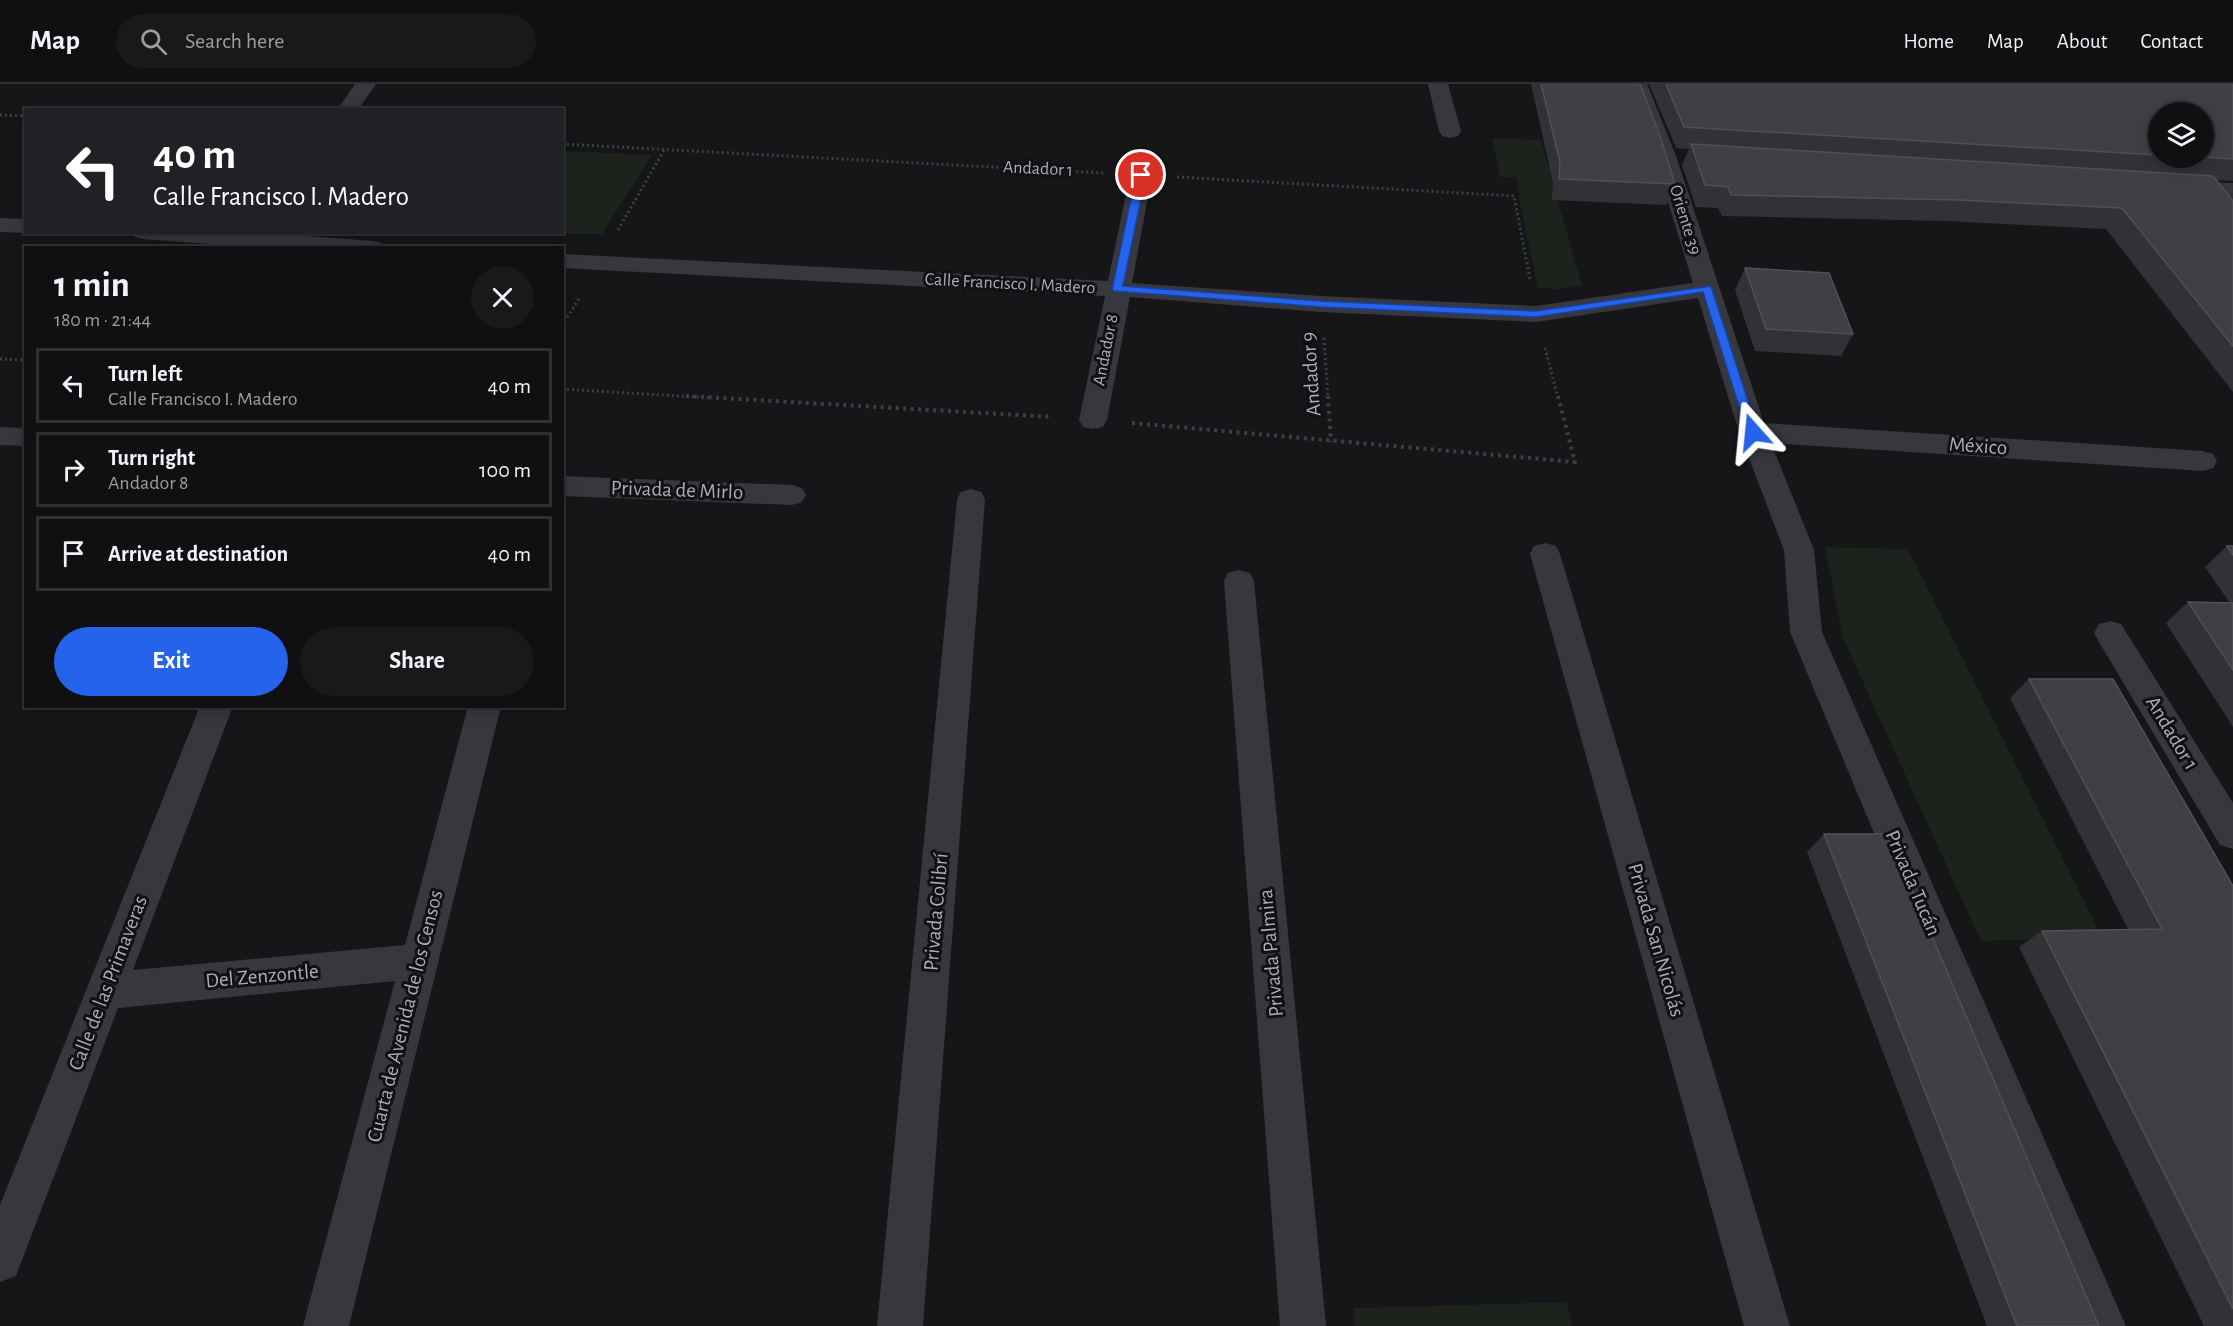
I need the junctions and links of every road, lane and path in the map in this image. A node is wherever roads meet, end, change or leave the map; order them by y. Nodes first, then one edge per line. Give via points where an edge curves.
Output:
1 (366, 84) edge
2 (1438, 84) edge
3 (1637, 84) edge
4 (348, 108) edge
5 (0, 115) edge
6 (24, 116) edge
7 (1450, 131) dead end
8 (564, 144) edge
9 (1665, 156) junction
10 (1689, 157) edge
11 (1141, 175) junction
12 (2158, 186) edge
13 (1514, 196) dead end
14 (2226, 199) edge
15 (0, 225) edge
16 (24, 226) edge
17 (168, 234) edge
18 (229, 239) edge
19 (341, 246) edge
20 (564, 261) edge
21 (1118, 289) junction
22 (1707, 289) junction
23 (1321, 304) junction
24 (0, 358) edge
25 (24, 360) edge
26 (1093, 420) dead end
27 (1753, 432) junction
28 (0, 436) edge
29 (24, 437) edge
30 (1330, 442) dead end
31 (2203, 461) dead end
32 (564, 486) edge
33 (792, 495) dead end
34 (971, 499) dead end
35 (1545, 554) dead end
36 (1239, 580) dead end
37 (2110, 633) dead end
38 (216, 708) edge
39 (484, 708) edge
40 (2233, 834) edge
41 (419, 961) junction
42 (105, 990) junction
43 (0, 1260) edge
44 (326, 1326) edge
45 (900, 1326) edge
46 (1303, 1326) edge
47 (1767, 1326) edge
48 (2103, 1326) edge

1 - 4 street
2 - 7 street
3 - 9 street, Oriente 39
5 - 6 path
8 - 11 path, Andador 1
9 - 10 street
9 - 22 street, Oriente 39
11 - 13 path, Andador 1
11 - 21 street, Andador 8
12 - 14 street via 2205,189
15 - 16 street
17 - 18 street
18 - 19 street
20 - 21 street, Calle Francisco I. Madero
21 - 23 street, Calle Francisco I. Madero
21 - 26 street, Andador 8
22 - 23 street, Calle Francisco I. Madero via 1536,314
22 - 27 street, Oriente 39
23 - 30 path, Andador 9
24 - 25 path
27 - 31 street, México
27 - 48 street, Privada Tucán via 1798,550 1806,632
28 - 29 street
32 - 33 street, Privada de Mirlo
34 - 45 street, Privada Colibrí
35 - 47 street, Privada San Nicolás
36 - 46 street, Privada Palmira
37 - 40 street, Andador 1
38 - 42 street, Calle de las Primaveras
39 - 41 street, Cuarta de Avenida de los Censos
41 - 42 street, Del Zenzontle
41 - 44 street, Cuarta de Avenida de los Censos
42 - 43 street, Calle de las Primaveras

